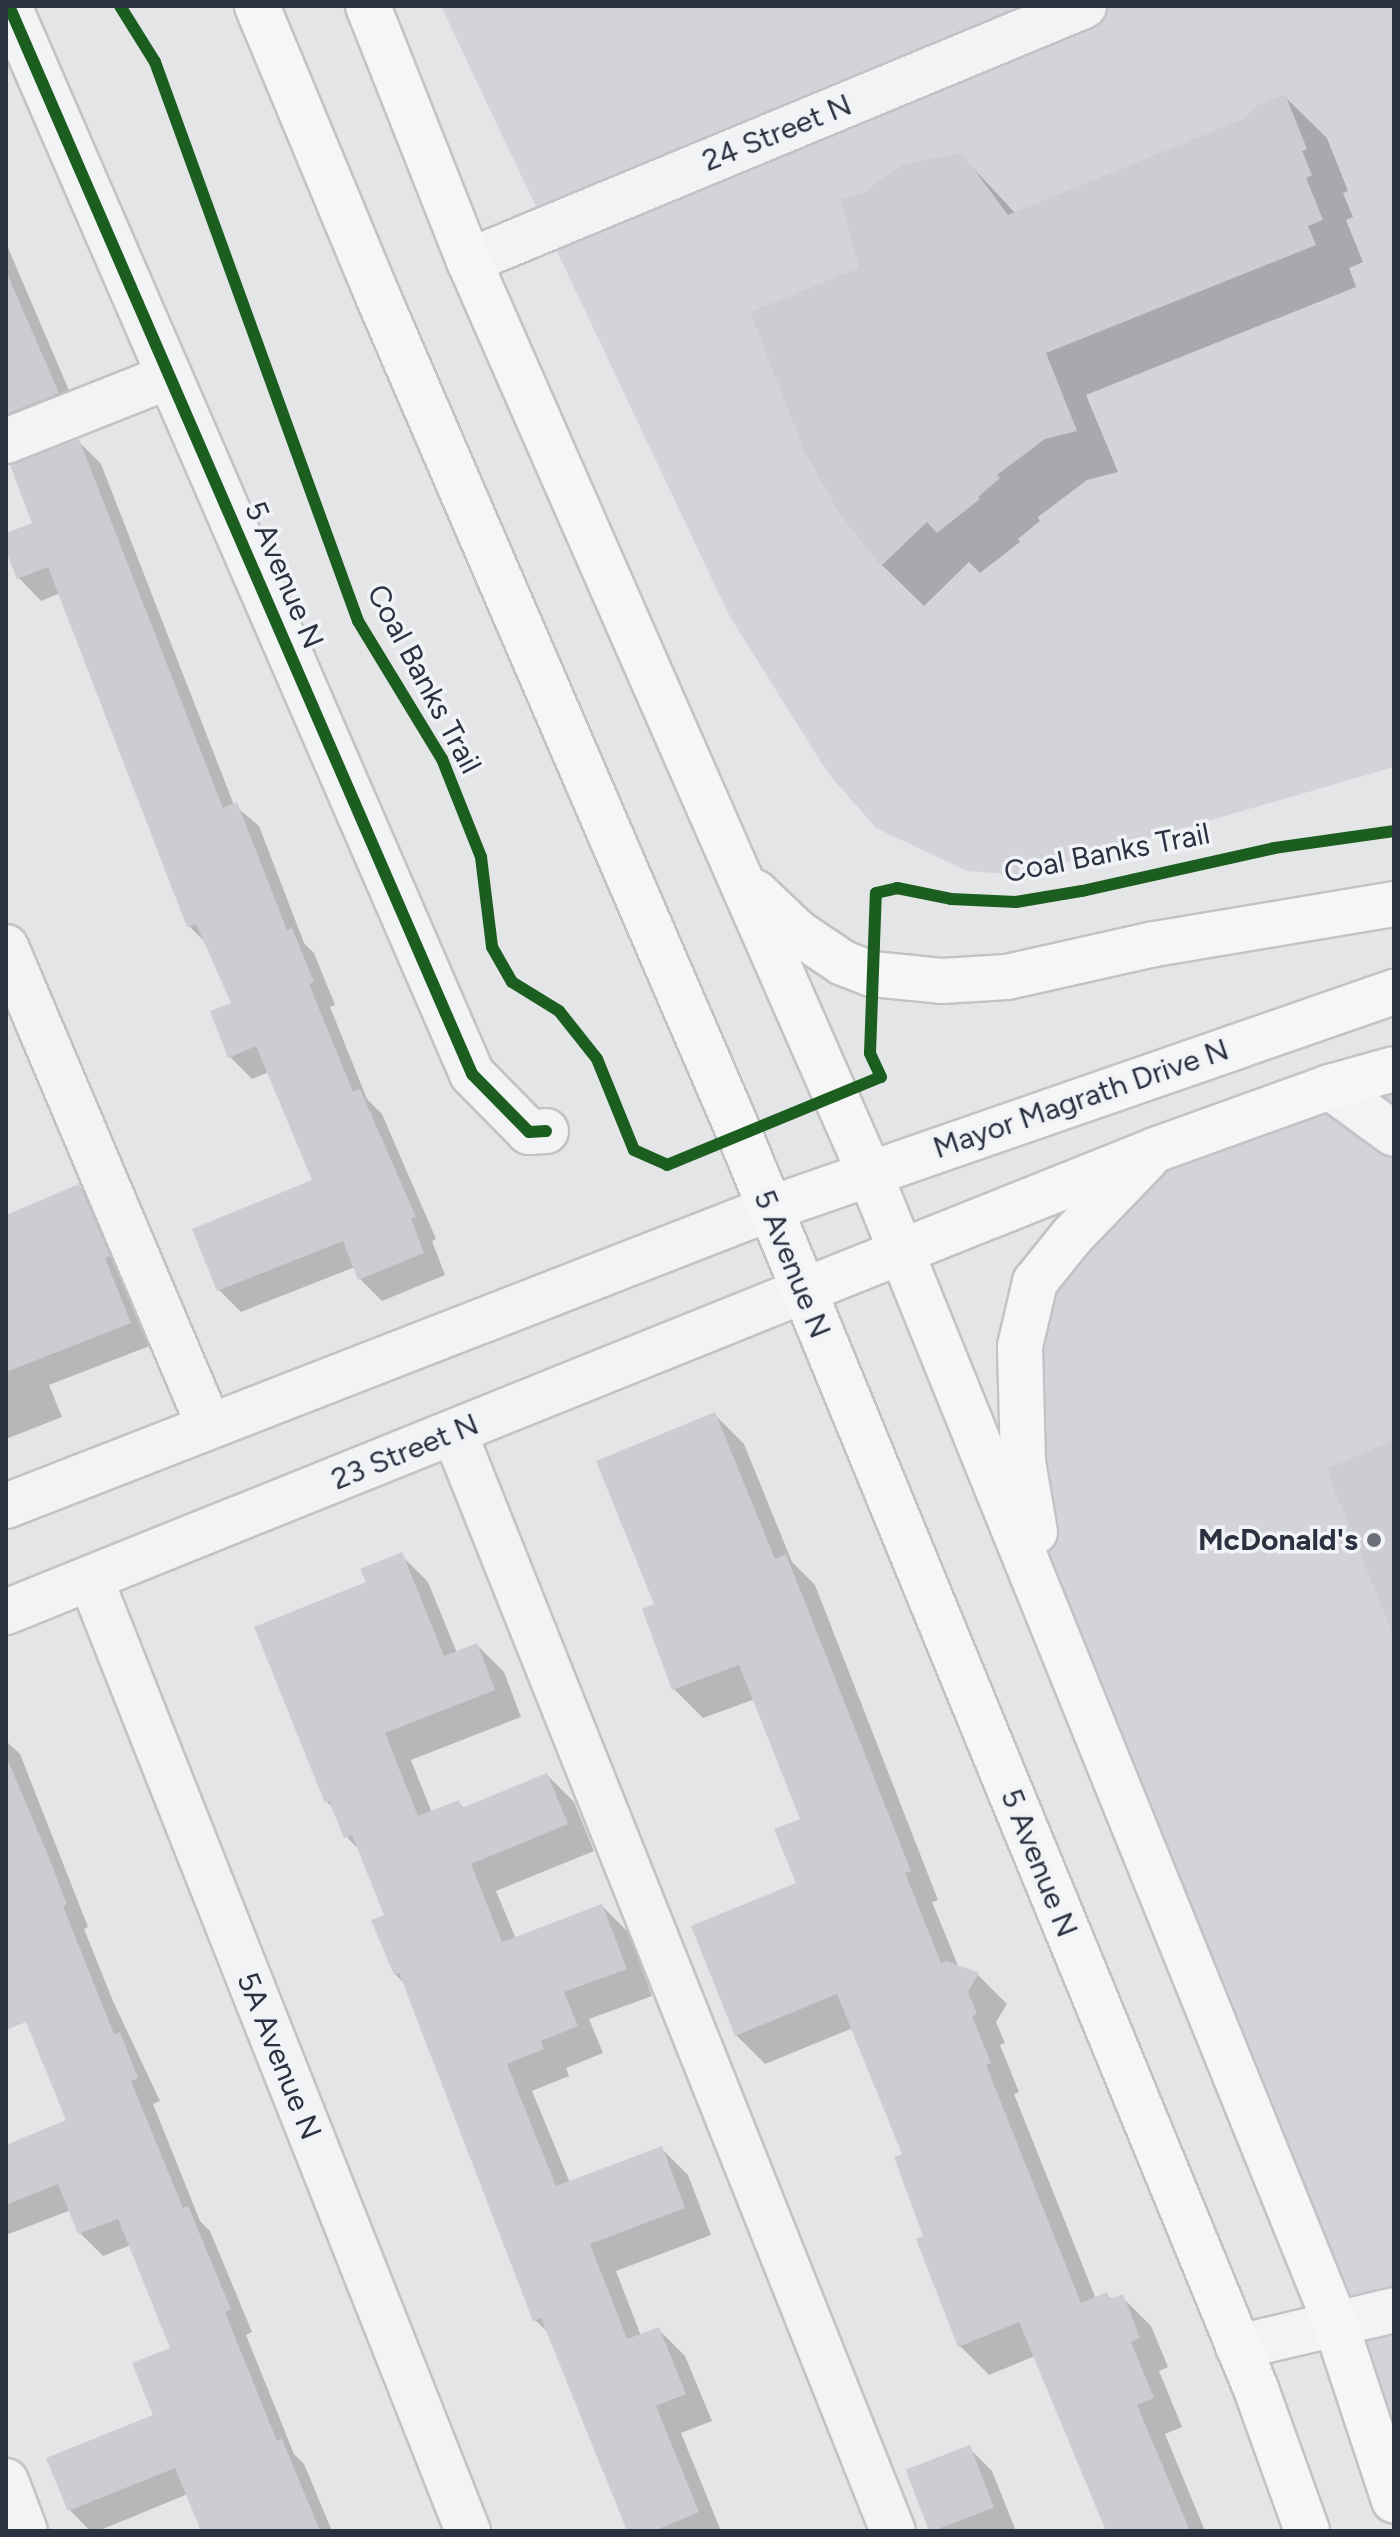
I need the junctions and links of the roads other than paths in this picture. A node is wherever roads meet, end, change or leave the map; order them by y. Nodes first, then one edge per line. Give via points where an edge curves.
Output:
1 (9, 6) edge
2 (257, 6) edge
3 (368, 6) edge
4 (1084, 6) edge
5 (469, 261) junction
6 (170, 376) junction
7 (6, 441) edge
8 (743, 880) junction
9 (1394, 904) edge
10 (6, 947) edge
11 (1394, 992) edge
12 (1394, 1069) edge
13 (1330, 1087) junction
14 (546, 1131) dead end
15 (1394, 1134) edge
16 (1155, 1150) junction
17 (869, 1172) junction
18 (769, 1209) junction
19 (900, 1251) junction
20 (803, 1291) junction
21 (209, 1426) junction
22 (454, 1432) junction
23 (6, 1506) edge
24 (91, 1580) junction
25 (6, 1612) edge
26 (1049, 1613) junction
27 (1394, 2310) edge
28 (1335, 2322) junction
29 (1238, 2347) junction
30 (6, 2481) edge
31 (1394, 2500) edge
32 (25, 2531) edge
33 (468, 2531) edge
34 (893, 2531) edge
35 (1307, 2531) edge

1 - 6 street, 5 Avenue N
2 - 18 main road, 5 Avenue N
3 - 5 main road
4 - 5 street, 24 Street N
5 - 8 main road
6 - 7 street
6 - 14 street, 5 Avenue N via 472,1074 529,1132
8 - 9 main road via 797,932 843,963 872,974 942,981 1007,977 1169,941
8 - 17 main road
10 - 21 street
11 - 17 main road, Mayor Magrath Drive N
12 - 13 main road
13 - 15 street
13 - 16 main road
16 - 19 main road
16 - 26 main road via 1035,1282 1020,1346 1023,1462
17 - 18 main road, Mayor Magrath Drive N
17 - 19 main road
18 - 20 main road, 5 Avenue N
18 - 21 street
19 - 20 main road
19 - 26 main road
20 - 22 street, 23 Street N
20 - 29 main road, 5 Avenue N
21 - 23 street
22 - 24 street, 23 Street N
22 - 34 street
24 - 25 street, 23 Street N
24 - 33 street, 5A Avenue N
26 - 28 main road
27 - 28 street
28 - 29 street
28 - 31 main road
29 - 35 main road, 5 Avenue N
30 - 32 street

